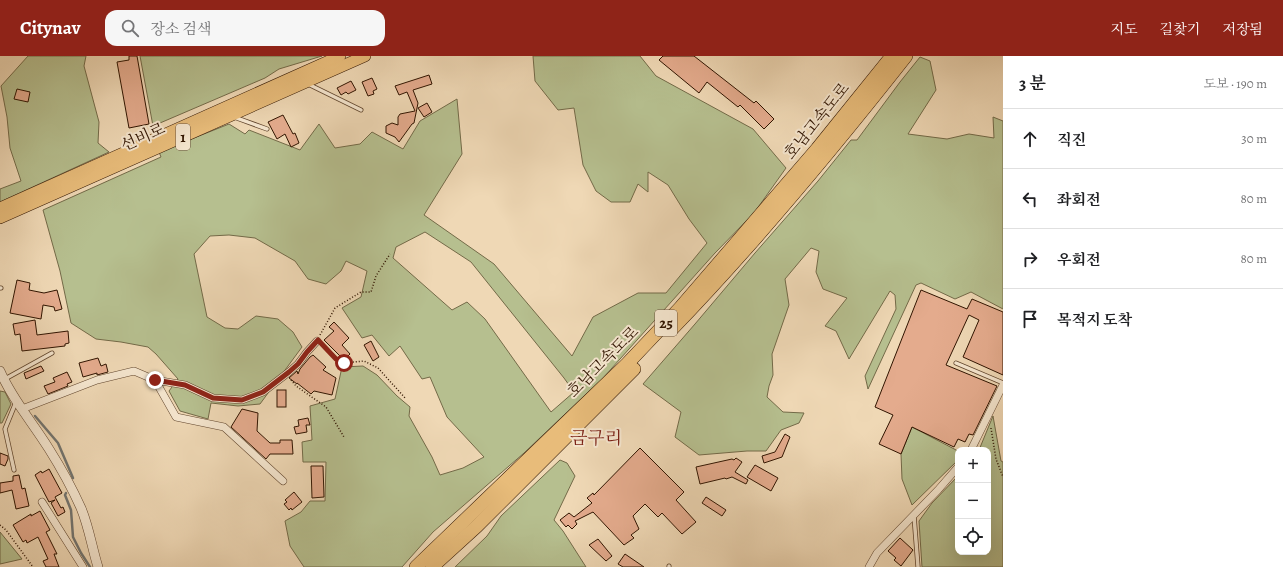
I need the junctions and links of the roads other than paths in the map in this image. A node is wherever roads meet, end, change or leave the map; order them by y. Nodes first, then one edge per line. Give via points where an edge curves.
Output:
1 (340, 56) edge
2 (365, 56) edge
3 (892, 56) edge
4 (906, 56) edge
5 (305, 83) junction
6 (361, 110) dead end
7 (231, 116) junction
8 (267, 129) dead end
9 (0, 208) edge
10 (0, 218) edge
11 (318, 340) road end
12 (52, 353) dead end
13 (956, 363) dead end
14 (2, 376) edge
15 (155, 380) junction
16 (1003, 384) edge
17 (20, 405) junction
18 (972, 447) edge
19 (14, 470) dead end
20 (955, 470) edge
21 (283, 481) dead end
22 (42, 502) dead end
23 (914, 514) junction
24 (83, 567) edge
25 (98, 567) edge
26 (416, 567) edge
27 (432, 567) edge
28 (869, 567) edge
29 (918, 567) edge

1 - 9 main road, 선비로 / 1
2 - 5 main road, 선비로 / 1
3 - 26 highway, 호남고속도로 / 25 via 817,149 680,308 626,365
4 - 27 highway, 호남고속도로 / 25 via 818,165 687,314 482,521
5 - 6 lane
5 - 7 main road, 선비로 / 1
7 - 8 lane
7 - 10 main road, 선비로 / 1
11 - 15 street via 286,374 263,392 242,400 213,398 185,385
12 - 14 lane
13 - 16 lane
14 - 17 street
15 - 17 street via 134,371
15 - 21 street via 176,417 224,427
16 - 18 street
17 - 19 lane via 5,429
17 - 25 street via 68,482 81,509
20 - 23 street
22 - 24 street
23 - 28 street via 877,553
23 - 29 lane

